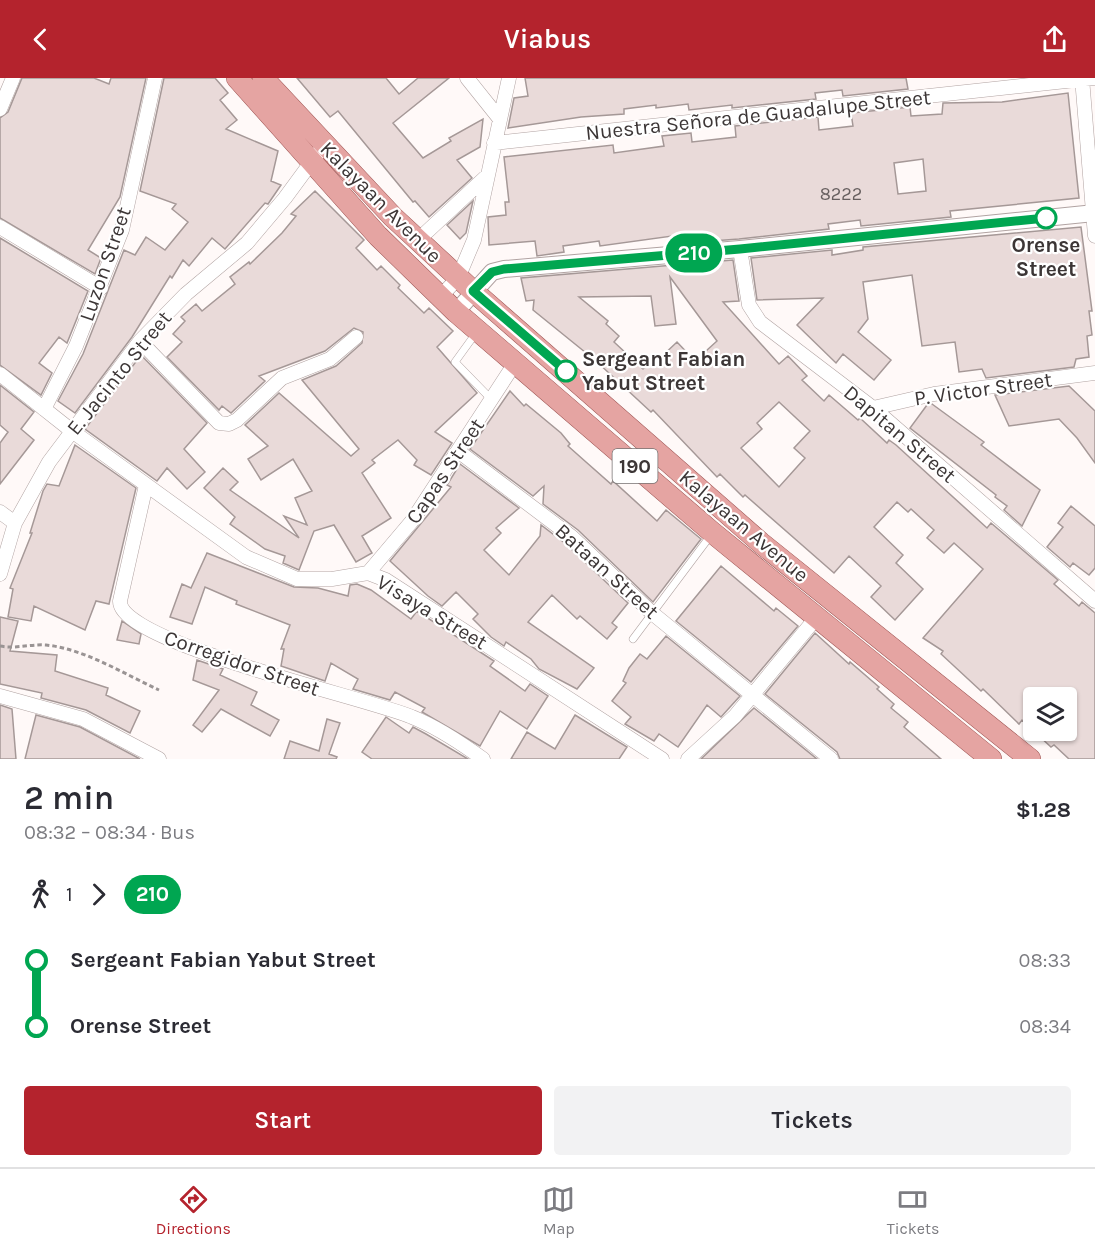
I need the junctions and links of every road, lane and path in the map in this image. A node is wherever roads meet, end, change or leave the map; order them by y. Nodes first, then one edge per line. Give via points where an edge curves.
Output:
1 (12, 78) edge
2 (155, 78) edge
3 (237, 78) edge
4 (263, 78) edge
5 (467, 78) edge
6 (509, 78) edge
7 (1086, 79) edge
8 (0, 109) edge
9 (499, 118) junction
10 (494, 143) junction
11 (324, 145) junction
12 (310, 162) junction
13 (488, 174) junction
14 (1094, 213) edge
15 (0, 227) edge
16 (1095, 236) edge
17 (418, 240) junction
18 (740, 249) junction
19 (465, 284) junction
20 (100, 288) junction
21 (440, 297) junction
22 (456, 312) junction
23 (478, 332) junction
24 (356, 337) dead end
25 (140, 341) junction
26 (515, 363) junction
27 (1095, 373) edge
28 (0, 374) edge
29 (492, 400) junction
30 (873, 408) junction
31 (44, 409) junction
32 (72, 431) junction
33 (458, 451) junction
34 (146, 485) junction
35 (0, 512) edge
36 (15, 523) junction
37 (713, 533) junction
38 (368, 573) junction
39 (0, 574) edge
40 (1095, 601) edge
41 (652, 613) junction
42 (816, 618) junction
43 (633, 639) dead end
44 (0, 646) edge
45 (159, 690) dead end
46 (754, 695) junction
47 (0, 696) edge
48 (159, 759) edge
49 (483, 759) edge
50 (663, 759) edge
51 (688, 759) edge
52 (831, 759) edge
53 (992, 759) edge
54 (1030, 759) edge

1 - 8 street
2 - 20 street, Luzon Street via 122,230
3 - 12 main road, Kalayaan Avenue / 190
4 - 11 main road, Kalayaan Avenue / 190
5 - 9 street
6 - 9 street
7 - 10 street, Nuestra Señora de Guadalupe Street
7 - 14 street
9 - 10 street
10 - 13 street
11 - 12 street, E. Jacinto Street
11 - 17 main road, Kalayaan Avenue / 190
12 - 21 main road, Kalayaan Avenue / 190
12 - 25 street, E. Jacinto Street via 247,243 186,294
13 - 17 street
13 - 19 street
14 - 16 street
14 - 18 street
15 - 20 street
17 - 19 main road, Kalayaan Avenue / 190
18 - 19 street via 504,269
18 - 30 street, Dapitan Street via 749,304 760,322
19 - 21 street
19 - 22 street
19 - 54 main road, Kalayaan Avenue / 190 via 761,543
20 - 31 street, Luzon Street
21 - 22 main road, Kalayaan Avenue / 190
22 - 23 main road, Kalayaan Avenue / 190
23 - 26 main road, Kalayaan Avenue / 190
23 - 29 lane via 455,362
24 - 25 street via 330,359 282,378 229,424 219,423
25 - 32 street, E. Jacinto Street
26 - 29 street, Capas Street
26 - 37 main road, Kalayaan Avenue / 190
27 - 30 street, P. Victor Street via 934,394
28 - 31 street, Visaya Street
29 - 33 street, Capas Street
30 - 40 street, Dapitan Street
31 - 32 street, Visaya Street
32 - 34 street, Visaya Street
32 - 36 street, E. Jacinto Street via 49,462
33 - 38 street, Capas Street via 412,521
33 - 41 street, Bataan Street via 572,537
34 - 38 street, Visaya Street via 246,557 269,568 297,579 314,580
34 - 49 street, Corregidor Street via 119,607 127,617 182,644 412,716
35 - 36 street
36 - 39 street, E. Jacinto Street
37 - 41 lane
37 - 42 main road, Kalayaan Avenue / 190
38 - 50 street, Visaya Street via 386,580
41 - 43 lane
41 - 46 street, Bataan Street
42 - 46 street
42 - 53 main road, Kalayaan Avenue / 190
44 - 45 path via 46,645 79,654
46 - 51 street
46 - 52 street, Bataan Street
47 - 48 street via 83,719

